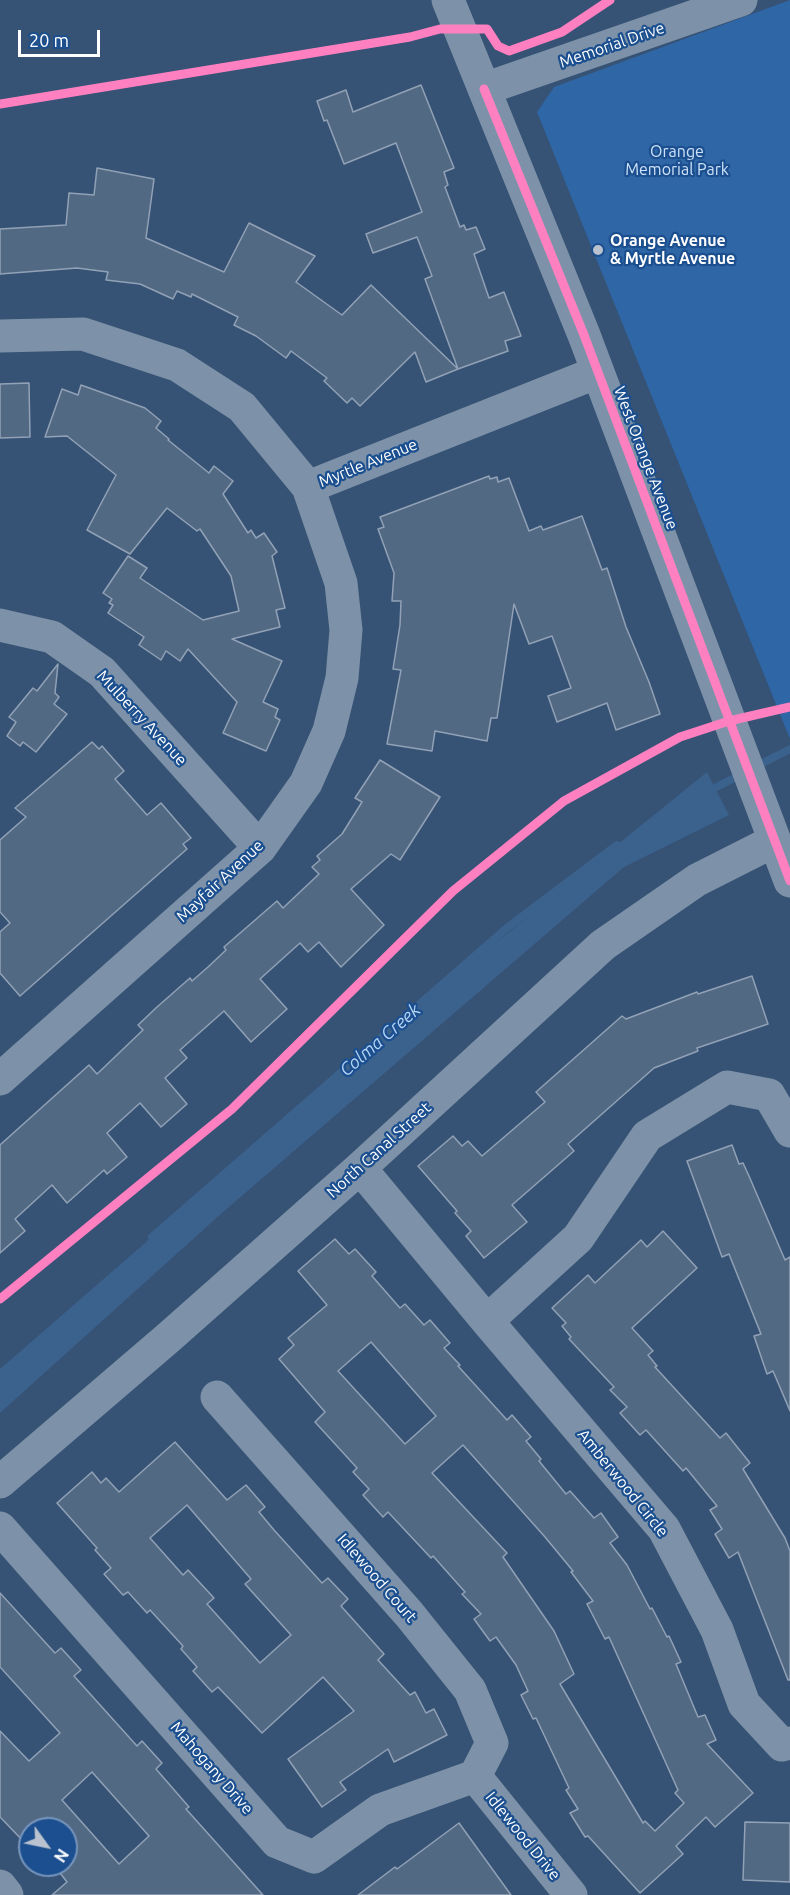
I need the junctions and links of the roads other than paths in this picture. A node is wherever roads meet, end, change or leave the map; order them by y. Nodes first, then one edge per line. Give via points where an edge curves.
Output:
1 (448, 0) edge
2 (741, 0) edge
3 (484, 89) junction
4 (0, 336) edge
5 (598, 372) junction
6 (308, 487) junction
7 (0, 625) edge
8 (774, 841) junction
9 (260, 848) junction
10 (790, 881) edge
11 (0, 1078) edge
12 (790, 1131) edge
13 (360, 1168) junction
14 (487, 1321) junction
15 (218, 1397) dead end
16 (0, 1482) edge
17 (0, 1528) edge
18 (790, 1743) edge
19 (475, 1776) junction
20 (0, 1886) edge
21 (7, 1895) edge
22 (571, 1895) edge

1 - 3 street, West Orange Avenue
2 - 3 street, Memorial Drive
3 - 5 street, West Orange Avenue
4 - 6 street, Myrtle Avenue via 83,334 177,365 242,407
5 - 6 street, Myrtle Avenue
5 - 8 street, West Orange Avenue
6 - 9 street, Mayfair Avenue via 341,583 346,630 342,678 329,731 306,783
7 - 9 street, Mulberry Avenue via 52,637 102,672
8 - 10 street, West Orange Avenue
8 - 13 street, North Canal Street via 697,880 603,945
9 - 11 street, Mayfair Avenue
12 - 14 street via 769,1095 727,1087 647,1136 579,1238
13 - 14 street, Amberwood Circle
13 - 16 street, North Canal Street
14 - 18 street, Amberwood Circle via 664,1529 717,1630 744,1704 782,1745
15 - 19 street, Idlewood Court via 409,1614 470,1690 492,1743
17 - 19 street, Mahogany Drive via 277,1842 314,1857 380,1810
19 - 22 street, Idlewood Drive
20 - 21 street

